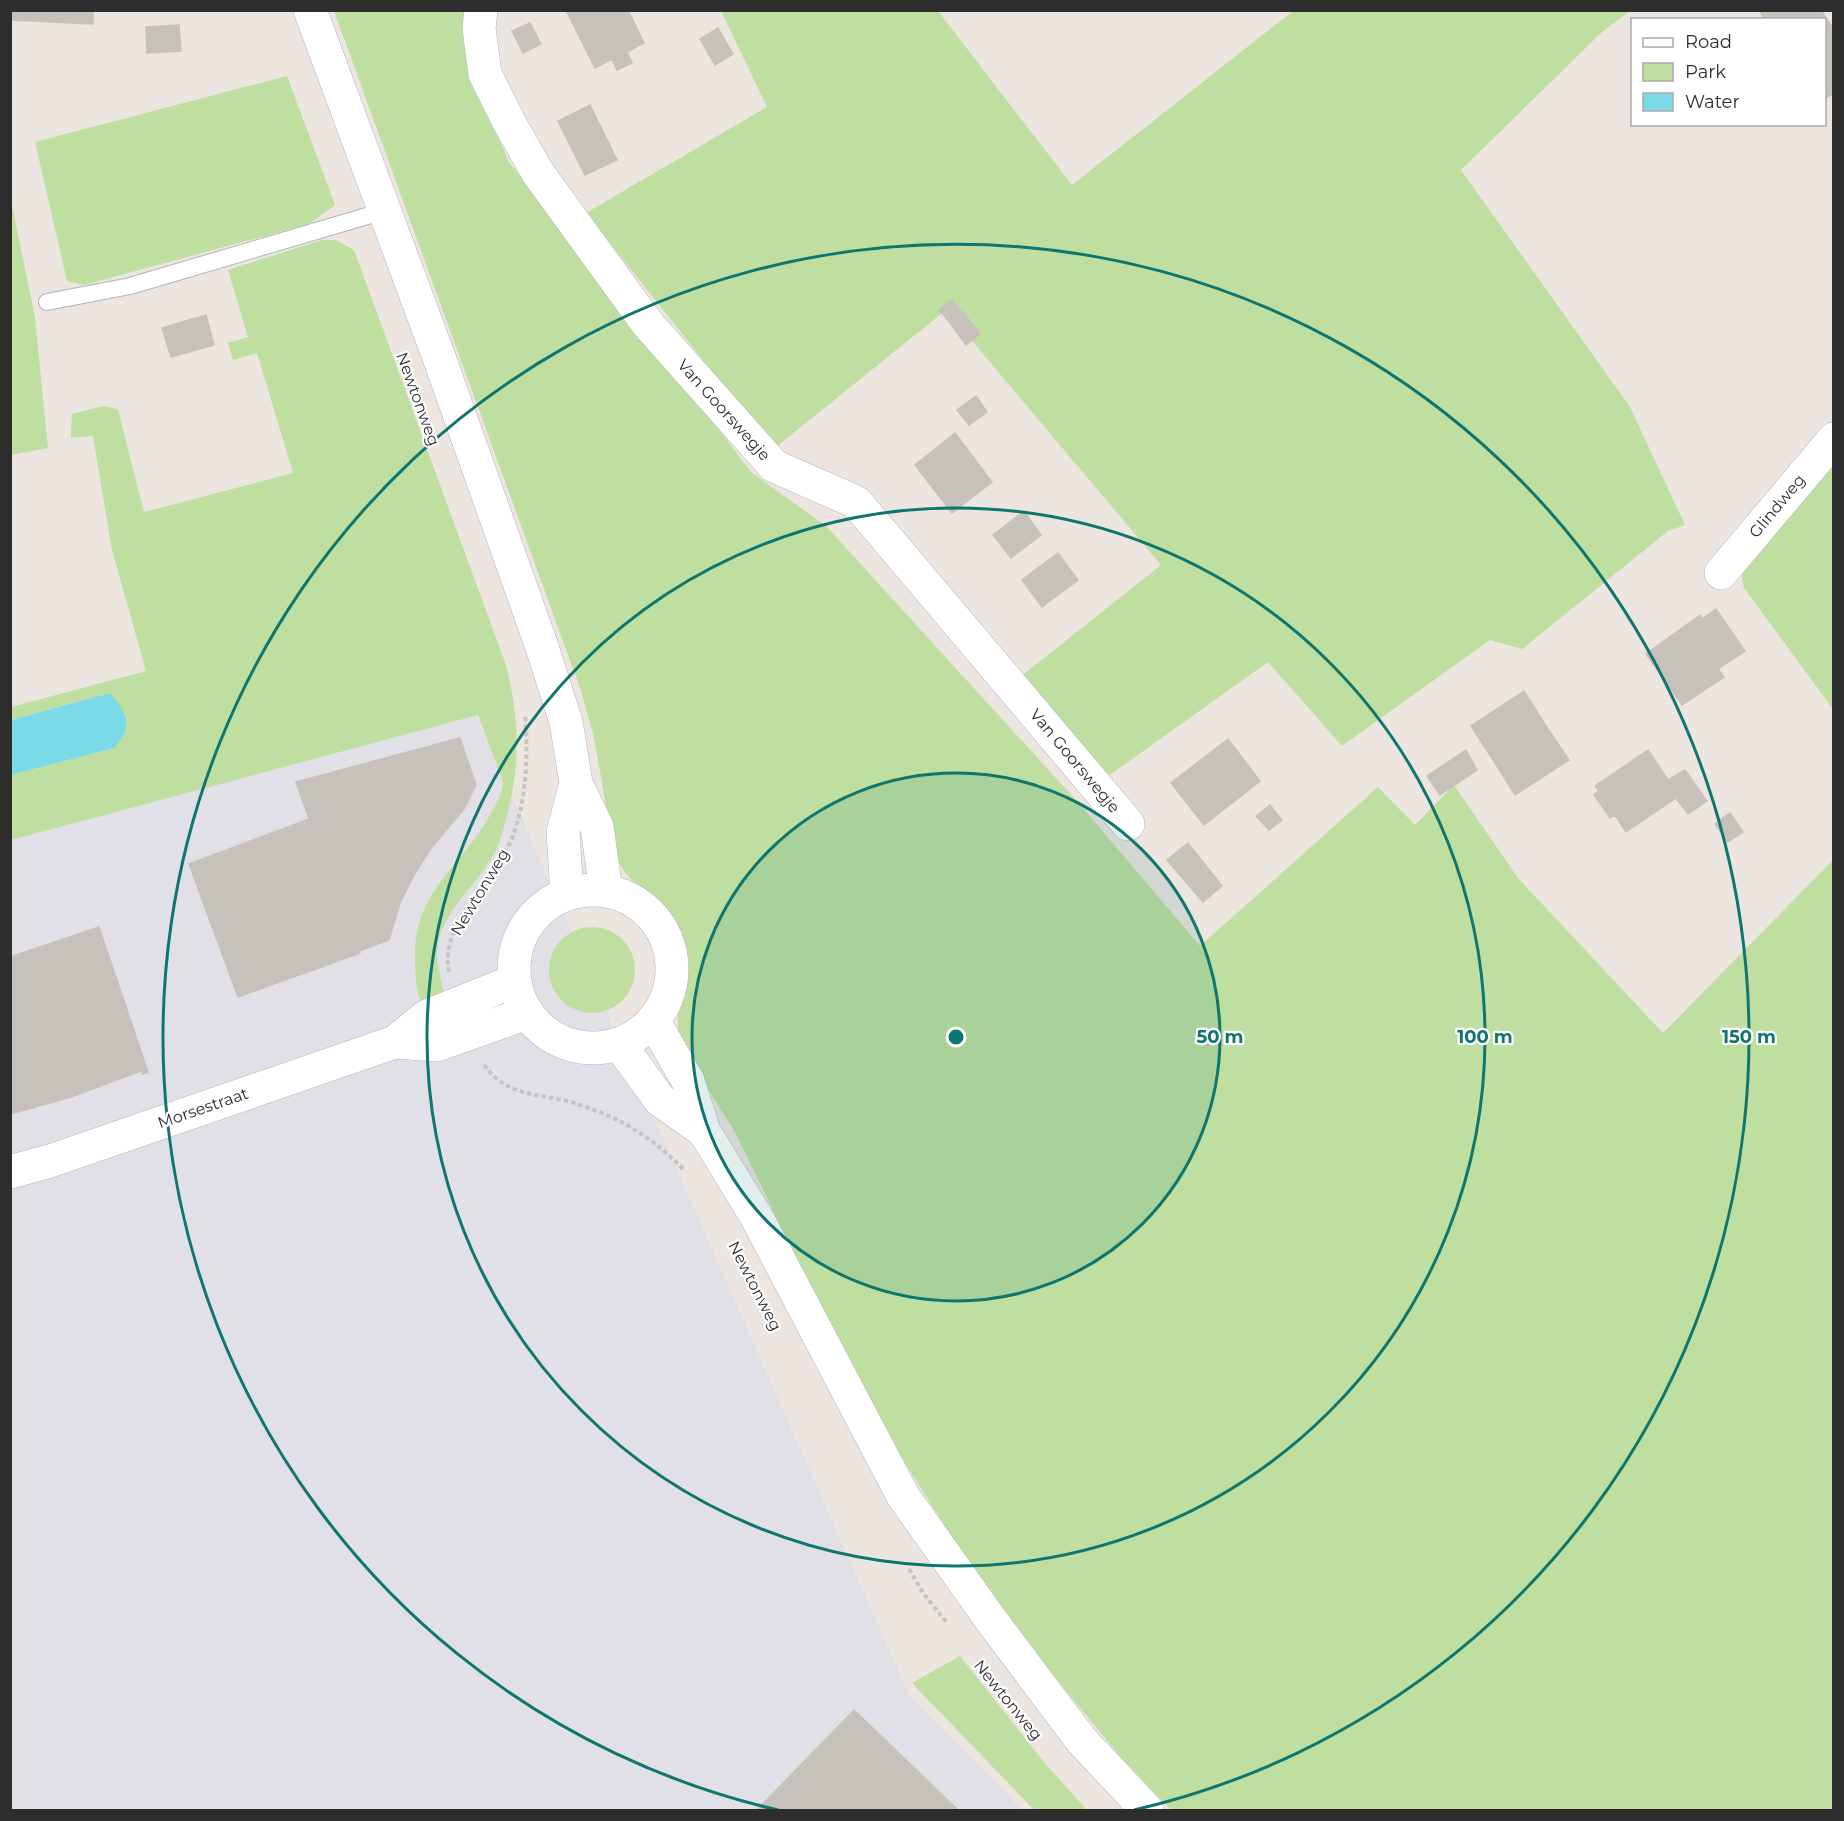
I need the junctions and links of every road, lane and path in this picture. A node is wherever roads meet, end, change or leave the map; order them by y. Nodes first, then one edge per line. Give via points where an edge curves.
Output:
1 (310, 10) edge
2 (481, 10) edge
3 (384, 211) junction
4 (47, 302) dead end
5 (1833, 439) edge
6 (1721, 573) dead end
7 (524, 704) dead end
8 (576, 783) junction
9 (1128, 824) dead end
10 (606, 891) junction
11 (567, 894) junction
12 (514, 981) junction
13 (457, 1002) junction
14 (527, 1013) junction
15 (654, 1022) junction
16 (469, 1034) junction
17 (395, 1042) junction
18 (620, 1045) junction
19 (704, 1131) junction
20 (10, 1172) edge
21 (693, 1179) dead end
22 (906, 1563) dead end
23 (953, 1631) dead end
24 (1147, 1810) edge

1 - 3 main road, Newtonweg
2 - 9 main road, Van Goorswegje via 479,28 485,74 510,124 538,173 648,323 774,466 856,502
3 - 4 lane via 130,286
3 - 8 main road, Newtonweg via 542,647 566,722
5 - 6 main road, Glindweg
7 - 13 path, Newtonweg via 528,748 523,800 514,833 502,859 456,926 449,944 448,966
8 - 10 main road, Newtonweg via 597,827
8 - 11 main road, Newtonweg via 562,832
10 - 11 main road
10 - 15 main road via 633,900 654,918 668,942 673,970 668,997
11 - 12 main road via 548,904 520,938 514,959
12 - 13 main road, Morsestraat
12 - 14 main road
13 - 17 main road, Morsestraat via 427,1016
14 - 16 main road, Morsestraat
14 - 18 main road via 544,1033 567,1045 594,1049
15 - 18 main road
15 - 19 main road, Newtonweg via 688,1081
16 - 17 main road, Morsestraat via 437,1045
16 - 21 path via 491,1075 508,1087 570,1102 632,1127 666,1151
17 - 20 main road, Morsestraat
18 - 19 main road, Newtonweg via 660,1100
19 - 24 main road, Newtonweg via 756,1216 903,1496 1082,1740
22 - 23 path via 923,1593

